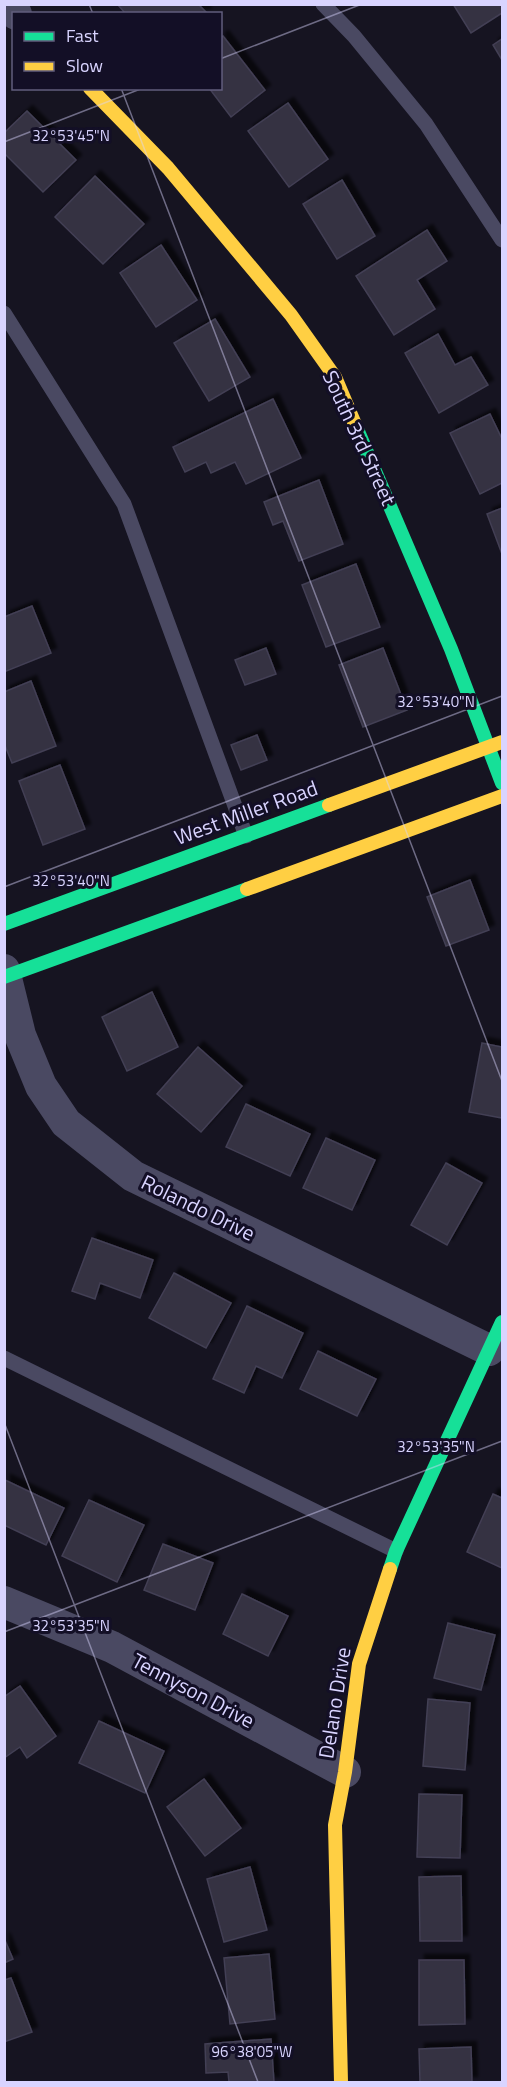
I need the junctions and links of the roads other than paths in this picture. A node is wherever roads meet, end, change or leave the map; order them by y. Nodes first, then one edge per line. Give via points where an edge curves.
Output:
1 (323, 4) edge
2 (92, 90) edge
3 (502, 240) edge
4 (4, 313) edge
5 (502, 742) edge
6 (489, 747) junction
7 (502, 783) edge
8 (502, 796) edge
9 (246, 836) junction
10 (4, 924) edge
11 (5, 975) edge
12 (502, 1322) edge
13 (489, 1350) junction
14 (4, 1358) edge
15 (396, 1551) junction
16 (4, 1602) edge
17 (345, 1772) junction
18 (341, 2082) edge

1 - 3 lane via 426,124
2 - 6 street, South 3rd Street via 168,168 291,315 334,377
4 - 9 lane via 124,504
5 - 6 street, West Miller Road
6 - 7 street
6 - 9 street, West Miller Road
8 - 11 street
9 - 10 street, West Miller Road
11 - 13 street, Rolando Drive via 20,1035 41,1086 66,1123 133,1176
12 - 13 street, Delano Drive
13 - 15 street, Delano Drive
14 - 15 lane
15 - 17 street, Delano Drive via 359,1664
16 - 17 street, Tennyson Drive via 112,1647
17 - 18 street, Delano Drive via 335,1825

